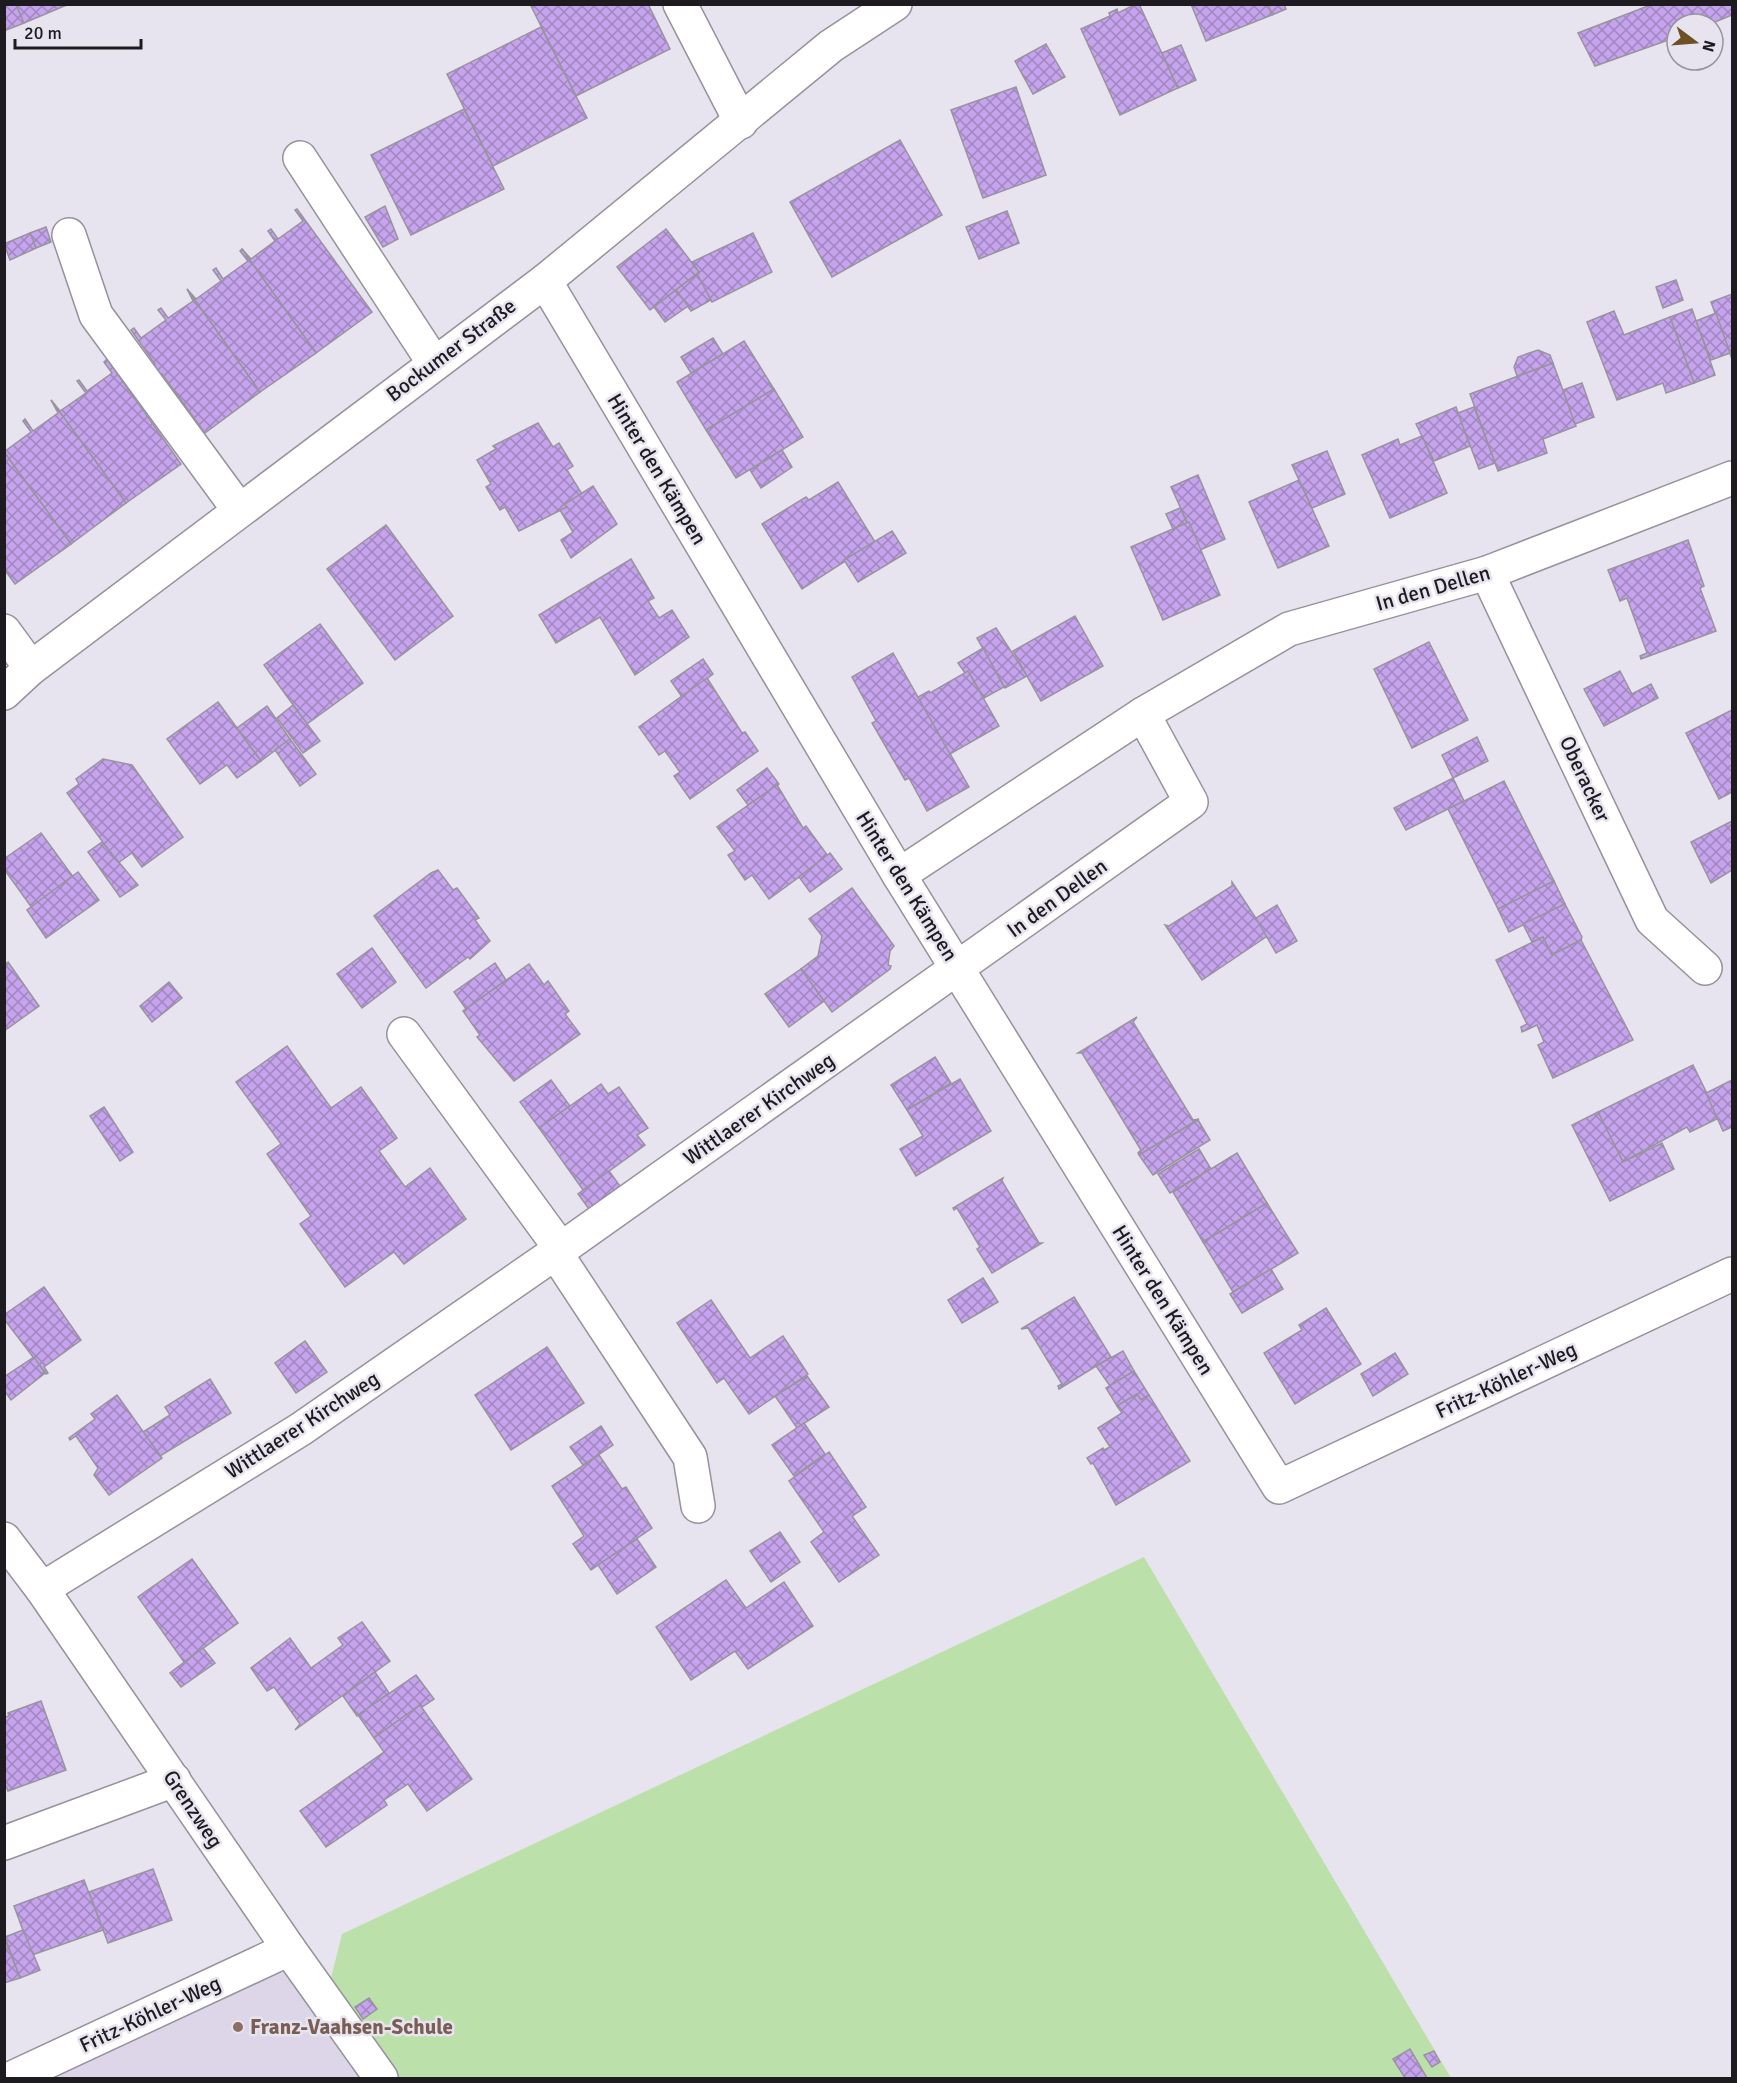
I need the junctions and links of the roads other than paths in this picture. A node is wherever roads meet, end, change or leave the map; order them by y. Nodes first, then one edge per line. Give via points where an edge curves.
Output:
1 (680, 4) edge
2 (895, 4) edge
3 (741, 122) junction
4 (300, 158) dead end
5 (69, 235) dead end
6 (544, 281) junction
7 (434, 363) junction
8 (1732, 478) edge
9 (239, 510) junction
10 (1487, 573) junction
11 (4, 630) edge
12 (31, 668) junction
13 (4, 693) edge
14 (1143, 714) junction
15 (900, 875) junction
16 (1705, 968) dead end
17 (958, 969) junction
18 (404, 1034) dead end
19 (558, 1251) junction
20 (1732, 1274) edge
21 (1279, 1486) joint
22 (698, 1506) dead end
23 (4, 1539) edge
24 (42, 1589) junction
25 (174, 1780) junction
26 (4, 1844) edge
27 (289, 1949) junction
28 (12, 2079) edge
29 (381, 2079) edge

1 - 3 street
2 - 3 street, Bockumer Straße via 831,46
3 - 6 street, Bockumer Straße
4 - 7 street
5 - 9 street via 96,315
6 - 7 street, Bockumer Straße
6 - 15 street, Hinter den Kämpen
7 - 9 street, Bockumer Straße
8 - 10 street, In den Dellen
9 - 12 street, Bockumer Straße
10 - 14 street, In den Dellen via 1289,629
10 - 16 street, Oberacker via 1652,920
11 - 12 street
12 - 13 street, Bockumer Straße
14 - 15 street, In den Dellen
14 - 17 street, In den Dellen via 1191,802
15 - 17 street, Hinter den Kämpen
17 - 19 street, Wittlaerer Kirchweg
17 - 21 street, Hinter den Kämpen
18 - 19 street
19 - 22 street via 690,1456
19 - 24 street, Wittlaerer Kirchweg via 301,1429
20 - 21 street, Fritz-Köhler-Weg
23 - 24 street, Grenzweg
24 - 25 street, Grenzweg
25 - 26 street
25 - 27 street, Grenzweg
27 - 28 street, Fritz-Köhler-Weg
27 - 29 street, Grenzweg

